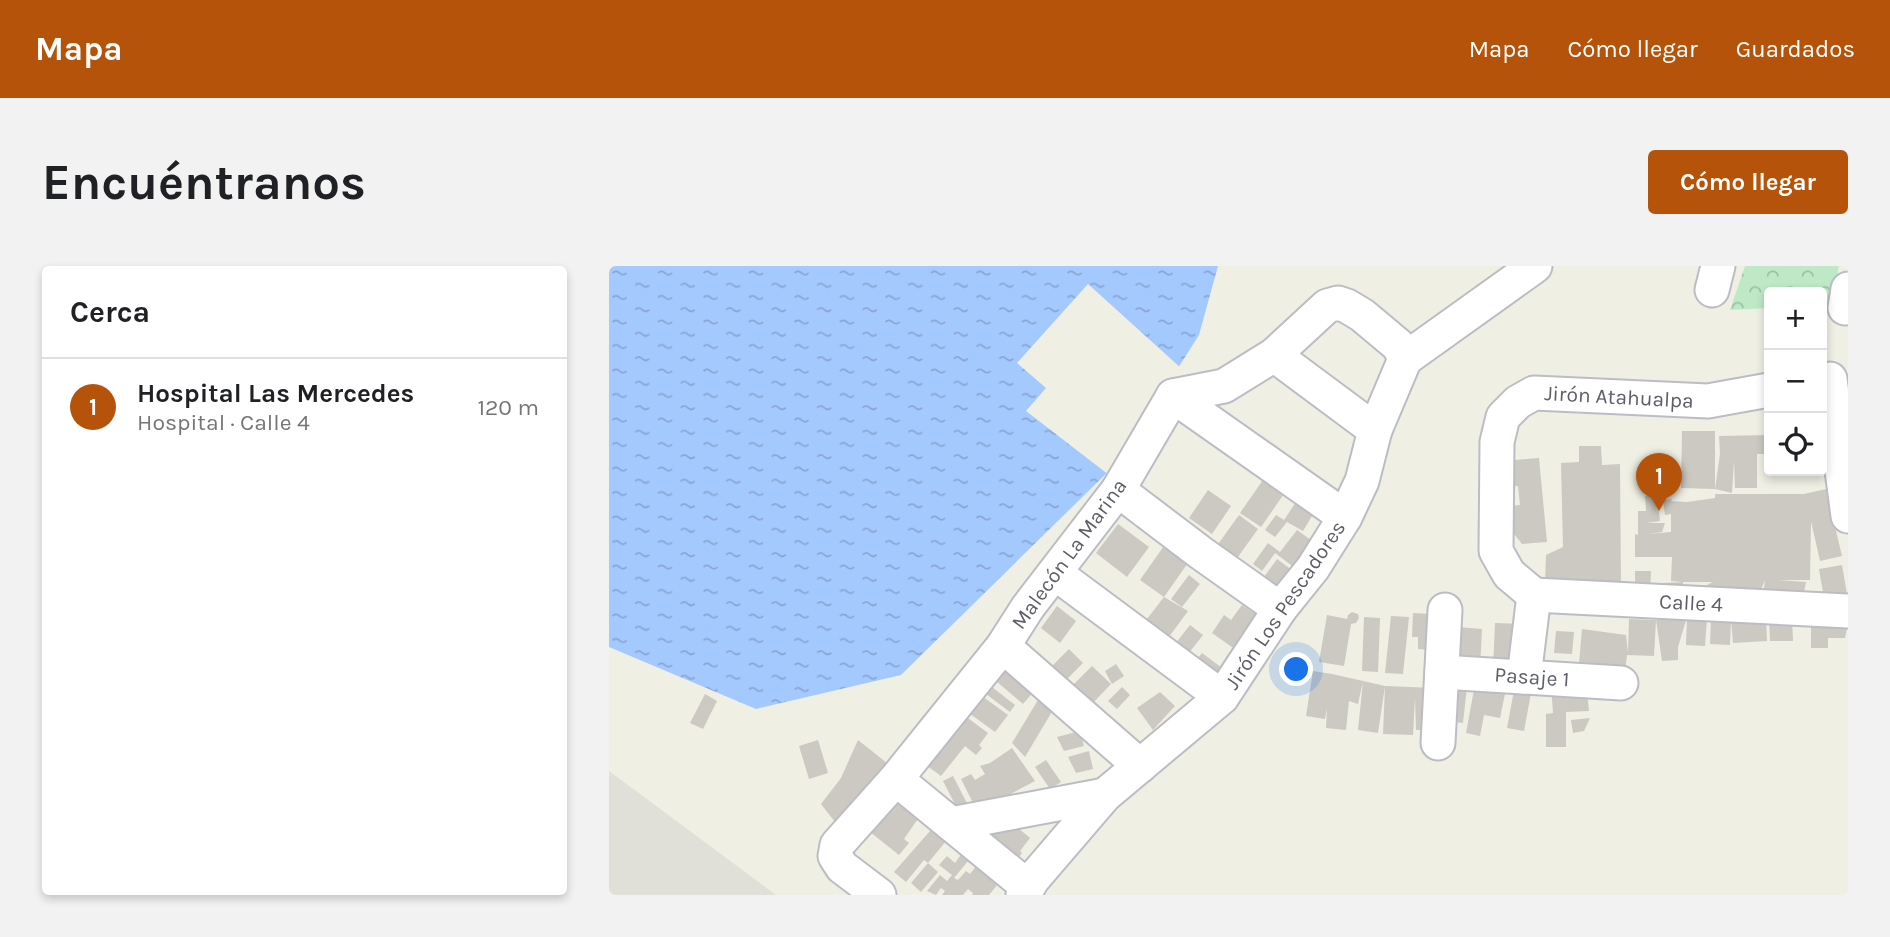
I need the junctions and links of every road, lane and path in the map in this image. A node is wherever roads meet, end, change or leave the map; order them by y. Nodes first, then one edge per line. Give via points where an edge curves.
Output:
1 (1535, 266) edge
2 (1274, 355) junction
3 (1405, 359) junction
4 (1833, 379) edge
5 (1764, 391) edge
6 (1173, 396) junction
7 (1375, 430) junction
8 (1844, 454) edge
9 (1118, 490) junction
10 (1848, 516) edge
11 (1345, 517) junction
12 (1055, 573) junction
13 (1534, 595) junction
14 (1280, 609) junction
15 (1445, 610) dead end
16 (1848, 611) edge
17 (1003, 646) junction
18 (1442, 672) junction
19 (1524, 677) junction
20 (1621, 683) dead end
21 (1221, 697) junction
22 (1438, 743) dead end
23 (1140, 766) junction
24 (895, 779) junction
25 (1105, 795) junction
26 (951, 824) junction
27 (1025, 891) edge
28 (879, 895) edge

1 - 3 street
2 - 3 street via 1327,306 1338,303 1362,315 1399,346
2 - 6 street via 1224,386
2 - 7 street
3 - 7 street, Jirón Los Pescadores
4 - 8 street
5 - 13 street, Jirón Atahualpa via 1708,401 1535,393 1518,402 1503,417 1497,442 1496,551 1509,574
6 - 9 street, Malecón La Marina
6 - 11 street
7 - 11 street, Jirón Los Pescadores via 1362,481
8 - 10 street
9 - 12 street, Malecón La Marina
9 - 14 street
11 - 14 street, Jirón Los Pescadores
12 - 17 street, Malecón La Marina
12 - 21 street
13 - 16 street, Calle 4
13 - 19 street
14 - 21 street, Jirón Los Pescadores
15 - 18 street
17 - 23 street
17 - 24 street, Malecón La Marina
18 - 19 street, Pasaje 1
18 - 22 street
19 - 20 street, Pasaje 1
21 - 23 street, Jirón Los Pescadores
23 - 25 street, Jirón Los Pescadores
24 - 26 street
24 - 28 street, Malecón La Marina via 837,845 835,856 842,867
25 - 26 street
25 - 27 street, Jirón Los Pescadores
26 - 27 street

